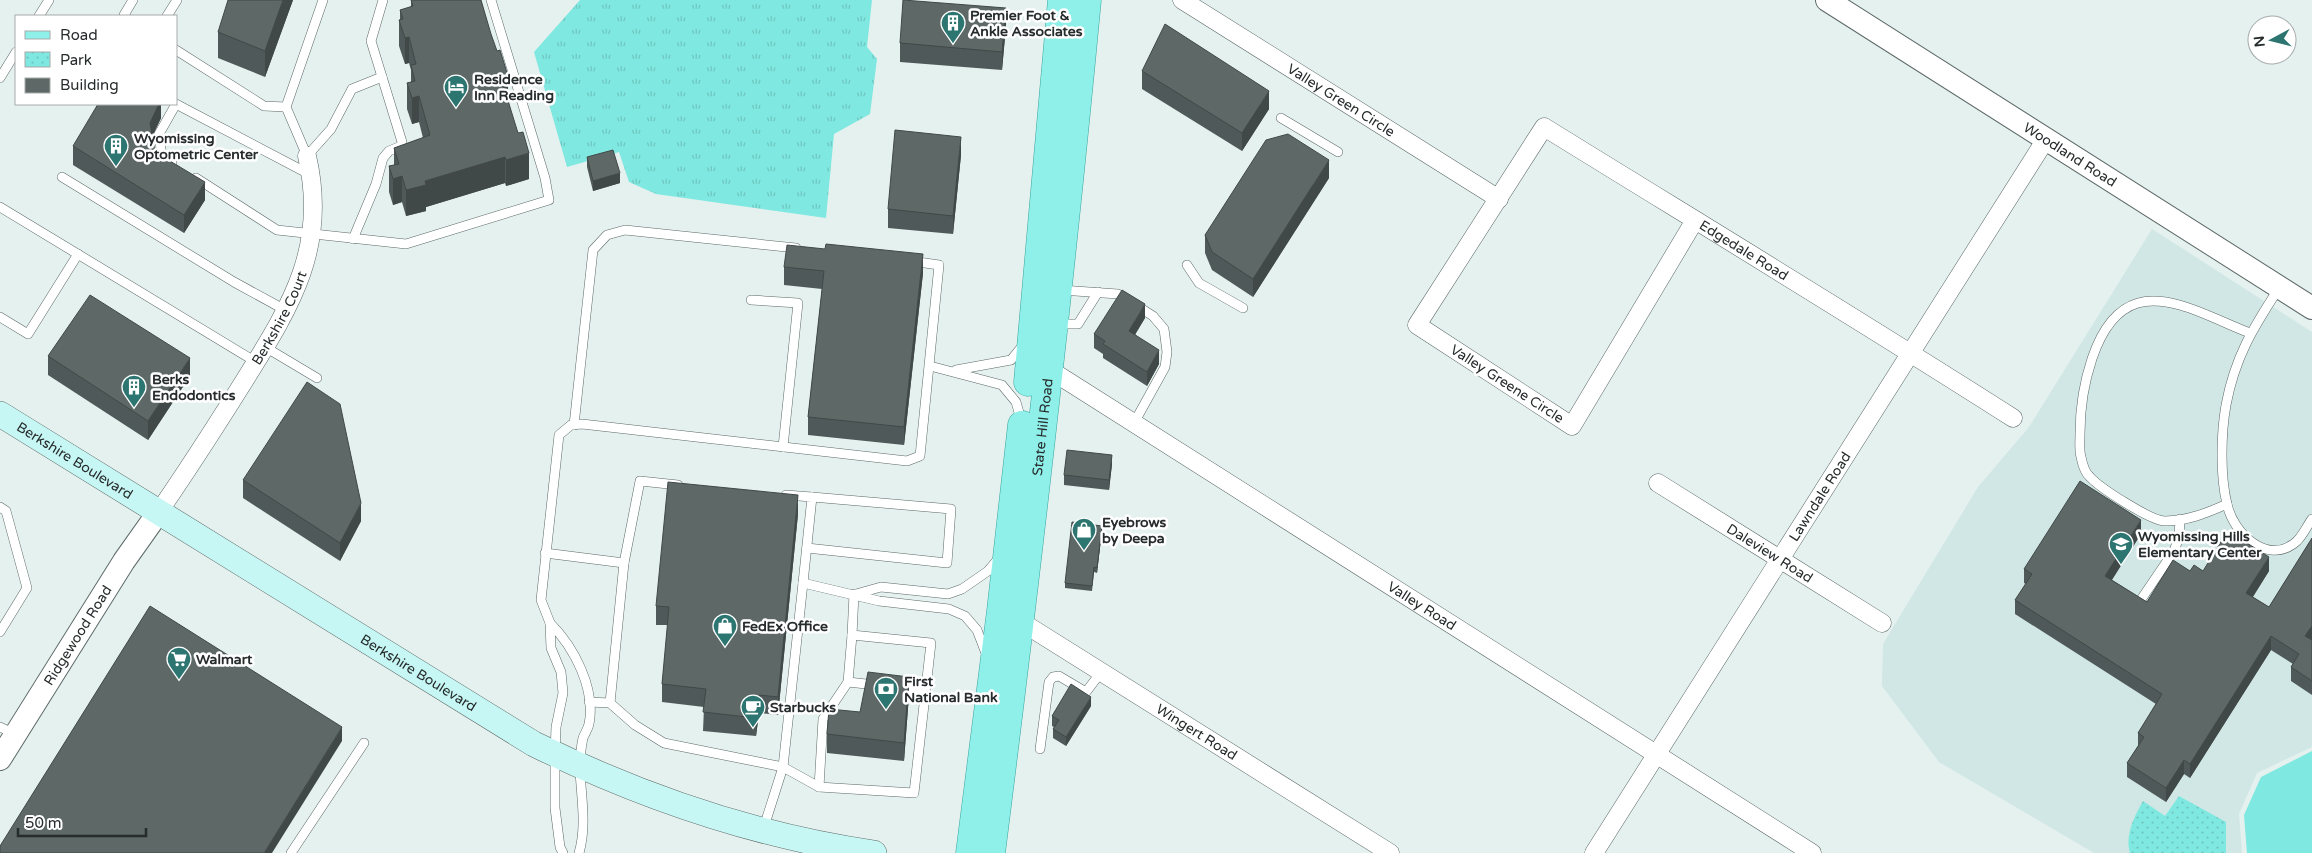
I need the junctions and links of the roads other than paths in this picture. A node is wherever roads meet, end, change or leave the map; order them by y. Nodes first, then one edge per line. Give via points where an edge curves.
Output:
1 (49, 0) edge
2 (133, 0) edge
3 (177, 0) edge
4 (323, 0) edge
5 (383, 0) edge
6 (491, 0) edge
7 (1062, 0) edge
8 (1087, 0) edge
9 (1182, 0) edge
10 (1827, 0) edge
11 (40, 15) edge
12 (124, 15) edge
13 (168, 15) edge
14 (178, 51) edge
15 (15, 54) edge
16 (382, 77) junction
17 (0, 78) edge
18 (175, 105) edge
19 (178, 105) edge
20 (286, 107) junction
21 (1281, 118) dead end
22 (2046, 139) junction
23 (1338, 152) dead end
24 (307, 156) junction
25 (179, 167) edge
26 (187, 172) edge
27 (312, 175) junction
28 (62, 176) dead end
29 (1499, 198) junction
30 (0, 207) edge
31 (1695, 220) junction
32 (310, 234) junction
33 (353, 239) junction
34 (807, 249) edge
35 (78, 254) junction
36 (902, 260) edge
37 (1187, 265) dead end
38 (2279, 287) junction
39 (1056, 290) junction
40 (1098, 292) junction
41 (751, 300) dead end
42 (1243, 308) dead end
43 (2312, 308) edge
44 (287, 311) junction
45 (0, 317) edge
46 (1042, 329) junction
47 (2250, 333) junction
48 (266, 347) junction
49 (1910, 352) junction
50 (256, 362) junction
51 (930, 366) junction
52 (1038, 367) junction
53 (953, 371) junction
54 (317, 378) dead end
55 (0, 414) edge
56 (2013, 418) dead end
57 (1022, 423) junction
58 (1134, 423) junction
59 (574, 425) junction
60 (783, 447) junction
61 (1658, 484) dead end
62 (688, 486) edge
63 (774, 494) edge
64 (812, 497) junction
65 (2227, 504) junction
66 (0, 507) edge
67 (158, 513) junction
68 (2180, 519) junction
69 (2312, 519) edge
70 (1008, 546) junction
71 (807, 548) junction
72 (545, 553) junction
73 (1779, 559) junction
74 (624, 563) junction
75 (803, 583) junction
76 (854, 594) junction
77 (2140, 602) edge
78 (1011, 615) junction
79 (1882, 623) dead end
80 (550, 624) junction
81 (0, 632) edge
82 (852, 635) junction
83 (1102, 671) junction
84 (993, 672) junction
85 (848, 682) junction
86 (926, 691) junction
87 (589, 702) junction
88 (610, 703) junction
89 (8, 731) edge
90 (364, 743) dead end
91 (1040, 749) dead end
92 (555, 754) junction
93 (1656, 754) junction
94 (1, 756) edge
95 (783, 766) junction
96 (580, 767) junction
97 (819, 787) junction
98 (763, 830) junction
99 (291, 853) edge
100 (563, 853) edge
101 (579, 853) edge
102 (874, 853) edge
103 (970, 853) edge
104 (991, 853) edge
105 (1390, 853) edge
106 (1594, 853) edge
107 (1812, 853) edge

1 - 11 lane
2 - 12 lane
3 - 13 lane
4 - 20 lane
5 - 16 lane via 371,36
6 - 33 lane via 549,200 411,244
7 - 46 main road, State Hill Road
8 - 39 main road, State Hill Road
9 - 29 street, Valley Green Circle
10 - 22 street, Woodland Road
14 - 20 lane via 264,106
15 - 17 lane
16 - 24 lane via 352,89 330,128
16 - 33 lane via 402,142 385,154
18 - 25 lane via 160,134 162,157
19 - 27 lane
20 - 24 lane
21 - 23 lane
22 - 38 street, Woodland Road
22 - 49 street, Lawndale Road
24 - 27 street, Berkshire Court
26 - 32 lane via 277,230
27 - 32 street, Berkshire Court
28 - 44 lane
29 - 31 street, Edgedale Road via 1544,128
29 - 31 street, Valley Greene Circle via 1417,325 1572,426
30 - 35 lane
31 - 49 street, Edgedale Road
32 - 33 lane
32 - 44 street, Berkshire Court via 300,283
34 - 59 lane via 625,230 607,235 593,250
35 - 45 lane via 28,334
35 - 50 lane
36 - 51 lane via 939,265
37 - 42 lane via 1199,283
38 - 43 street, Woodland Road
38 - 47 lane
39 - 40 lane
39 - 46 main road, State Hill Road
40 - 46 lane via 1078,324
40 - 58 lane via 1118,294 1153,316 1164,329 1165,367
41 - 60 lane via 798,303
44 - 48 street, Berkshire Court
46 - 52 main road, State Hill Road
46 - 53 lane via 1011,360
47 - 65 lane via 2235,366 2226,406 2223,447
47 - 68 lane via 2179,306 2156,301 2139,302 2120,311 2101,338 2094,356 2084,383 2080,426 2080,455 2088,476 2149,517 2163,521
48 - 50 street, Berkshire Court
48 - 54 lane
49 - 56 street, Edgedale Road
49 - 73 street, Lawndale Road
50 - 67 street, Berkshire Court
51 - 53 lane
51 - 60 lane via 920,456 907,461
52 - 57 main road, State Hill Road
52 - 58 street, Valley Road
52 - 78 main road, State Hill Road
53 - 57 lane via 1002,385 1016,402
55 - 67 main road, Berkshire Boulevard
57 - 70 main road, State Hill Road
58 - 93 street, Valley Road
59 - 60 lane
59 - 72 lane via 559,435
61 - 73 street, Daleview Road
62 - 74 lane via 640,481
63 - 64 lane
64 - 71 lane
64 - 71 lane via 951,509 947,563
65 - 68 lane via 2205,514
65 - 69 lane via 2240,532 2252,544 2267,550 2284,548 2296,541
66 - 81 lane via 6,511 27,588
67 - 89 street, Ridgewood Road
67 - 92 main road, Berkshire Boulevard via 477,710
68 - 77 lane via 2174,551
70 - 76 lane via 988,571 962,590 948,594 881,587
70 - 78 main road, State Hill Road
71 - 75 lane
72 - 74 lane
72 - 80 lane via 541,600
73 - 79 street, Daleview Road
73 - 93 street, Lawndale Road
74 - 88 lane
75 - 76 lane
75 - 95 lane
76 - 82 lane
76 - 84 lane via 880,601 949,609 965,616 977,630
78 - 83 street, Wingert Road
78 - 84 main road, State Hill Road
78 - 104 main road, State Hill Road
80 - 87 lane via 565,638 585,678
80 - 92 lane via 551,648 561,672 563,693
82 - 85 lane
82 - 86 lane via 931,643
83 - 91 lane via 1086,692 1060,676 1048,682
83 - 105 street, Wingert Road
84 - 103 main road, State Hill Road
85 - 86 lane
85 - 97 lane via 823,719
86 - 97 lane via 914,793
87 - 88 lane
87 - 96 lane via 589,724 583,740
88 - 95 lane via 664,744
89 - 94 street, Ridgewood Road
90 - 99 lane
92 - 96 main road, Berkshire Boulevard
92 - 100 lane via 555,808
93 - 106 street, Lawndale Road
93 - 107 street, Valley Road
95 - 97 lane
95 - 98 lane
96 - 98 main road, Berkshire Boulevard via 668,800
96 - 101 lane via 583,815
98 - 102 main road, Berkshire Boulevard

